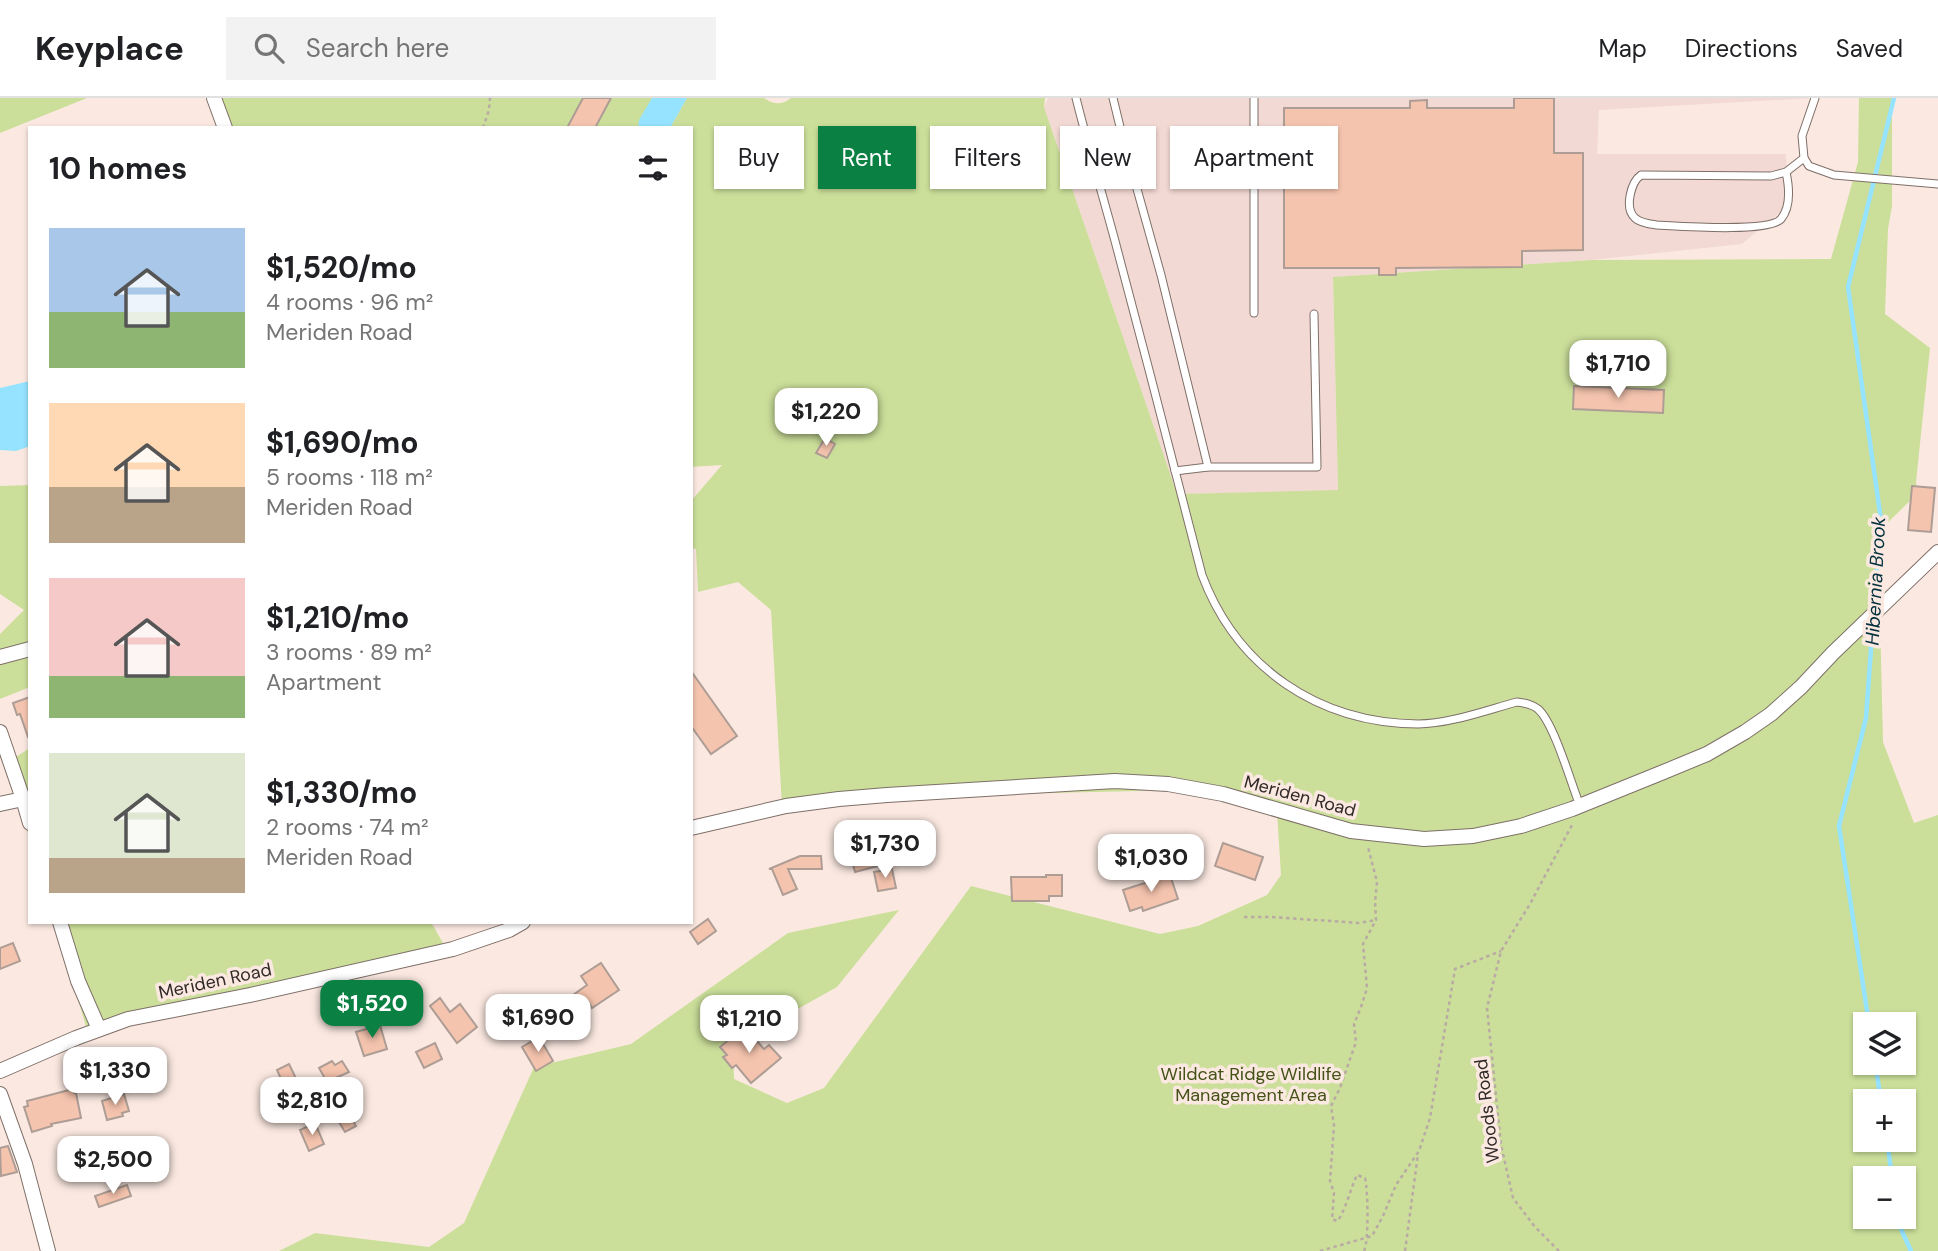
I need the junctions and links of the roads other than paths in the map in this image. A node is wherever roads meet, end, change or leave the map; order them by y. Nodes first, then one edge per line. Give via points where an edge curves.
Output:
1 (214, 98) edge
2 (1076, 98) edge
3 (1113, 98) edge
4 (1254, 98) edge
5 (1815, 98) edge
6 (224, 126) edge
7 (1083, 126) edge
8 (1120, 126) edge
9 (1804, 158) junction
10 (1786, 172) junction
11 (1938, 184) edge
12 (1100, 189) edge
13 (1137, 189) edge
14 (1254, 313) dead end
15 (1314, 314) dead end
16 (1208, 467) junction
17 (1175, 471) junction
18 (1938, 552) edge
19 (28, 650) edge
20 (0, 657) edge
21 (0, 732) edge
22 (23, 799) junction
23 (0, 804) edge
24 (1581, 805) junction
25 (28, 816) edge
26 (693, 828) edge
27 (61, 924) edge
28 (520, 924) edge
29 (99, 1030) junction
30 (0, 1071) edge
31 (0, 1094) edge
32 (48, 1251) edge

1 - 6 street
2 - 7 lane
3 - 8 lane
4 - 14 lane
5 - 9 lane via 1802,136
9 - 10 lane
9 - 11 lane via 1809,166 1834,176
10 - 10 lane via 1771,176 1642,175 1632,186 1631,211 1635,218 1657,225 1774,224 1786,209
12 - 17 lane
13 - 16 lane
15 - 16 lane via 1317,467
16 - 17 lane
17 - 24 lane via 1209,595 1235,638 1266,670 1303,695 1364,718 1419,724 1527,703 1548,722
18 - 24 street, Meriden Road via 1782,705 1745,732 1707,754
19 - 20 street
21 - 22 street
22 - 23 street
22 - 25 street
24 - 26 street, Meriden Road via 1521,826 1473,836 1424,839 1351,831 1223,794 1115,781 839,799
27 - 29 street
28 - 29 street, Meriden Road via 453,949 128,1019
29 - 30 street, Meriden Road
31 - 32 street

